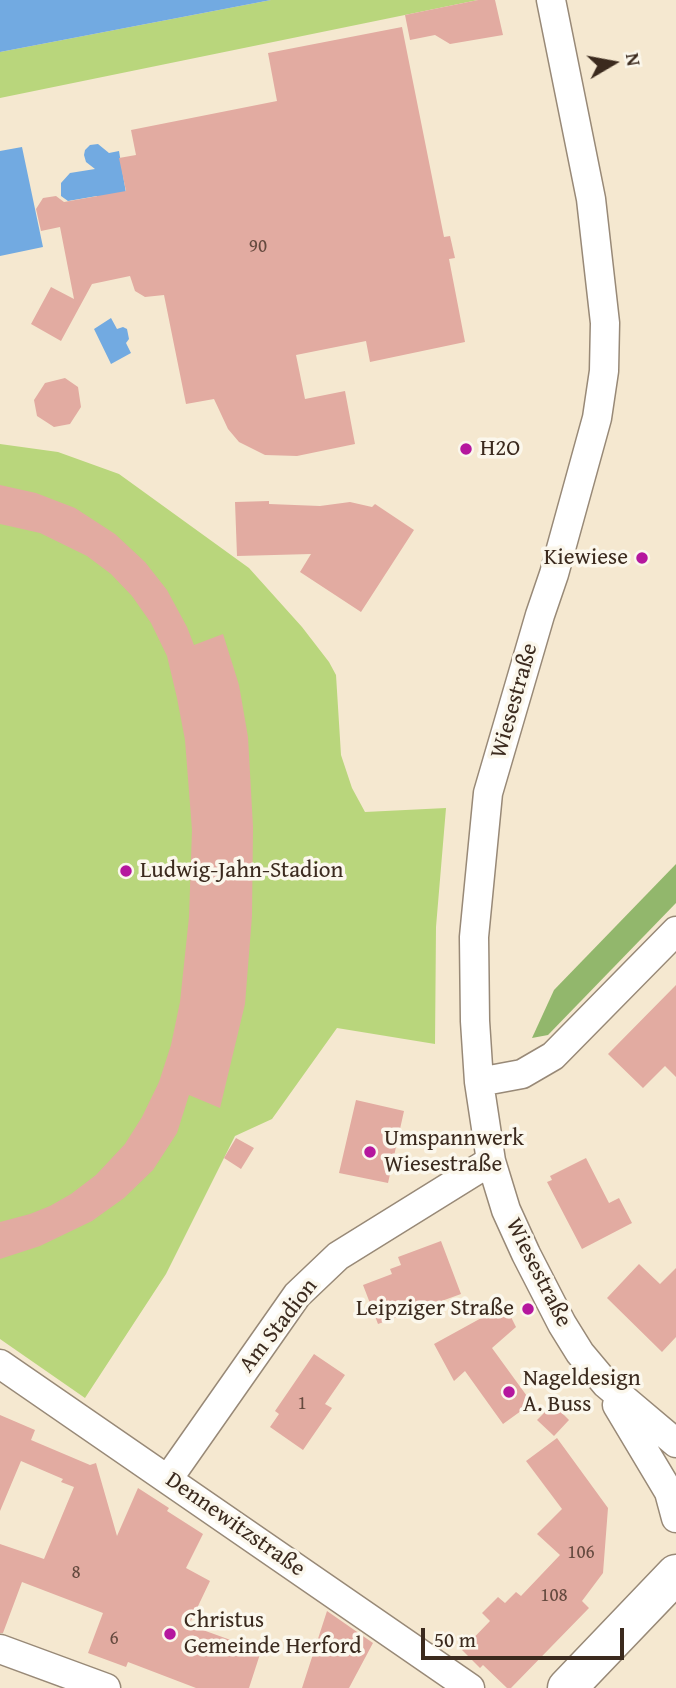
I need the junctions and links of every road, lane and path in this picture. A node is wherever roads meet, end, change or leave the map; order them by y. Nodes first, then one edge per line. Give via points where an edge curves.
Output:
1 (551, 0) edge
2 (676, 931) edge
3 (479, 1082) junction
4 (491, 1161) junction
5 (0, 1364) edge
6 (606, 1384) junction
7 (625, 1418) junction
8 (676, 1443) edge
9 (676, 1469) edge
10 (168, 1479) junction
11 (676, 1518) edge
12 (676, 1574) edge
13 (0, 1648) edge
14 (106, 1688) edge
15 (470, 1688) edge
16 (567, 1688) edge

1 - 3 street, Wiesestraße via 591,199 605,323 604,371 597,418 488,793 474,937
2 - 3 street via 553,1056 522,1073
3 - 4 street, Wiesestraße
4 - 6 street, Wiesestraße via 506,1210 562,1324
4 - 10 street, Am Stadion via 338,1256 297,1295
5 - 10 street, Dennewitzstraße
6 - 7 street, Wiesestraße
6 - 8 street, Wiesestraße
7 - 9 street, Wiesestraße
7 - 11 street, Wiesestraße via 669,1492
10 - 15 street, Dennewitzstraße
12 - 16 main road
13 - 14 street

